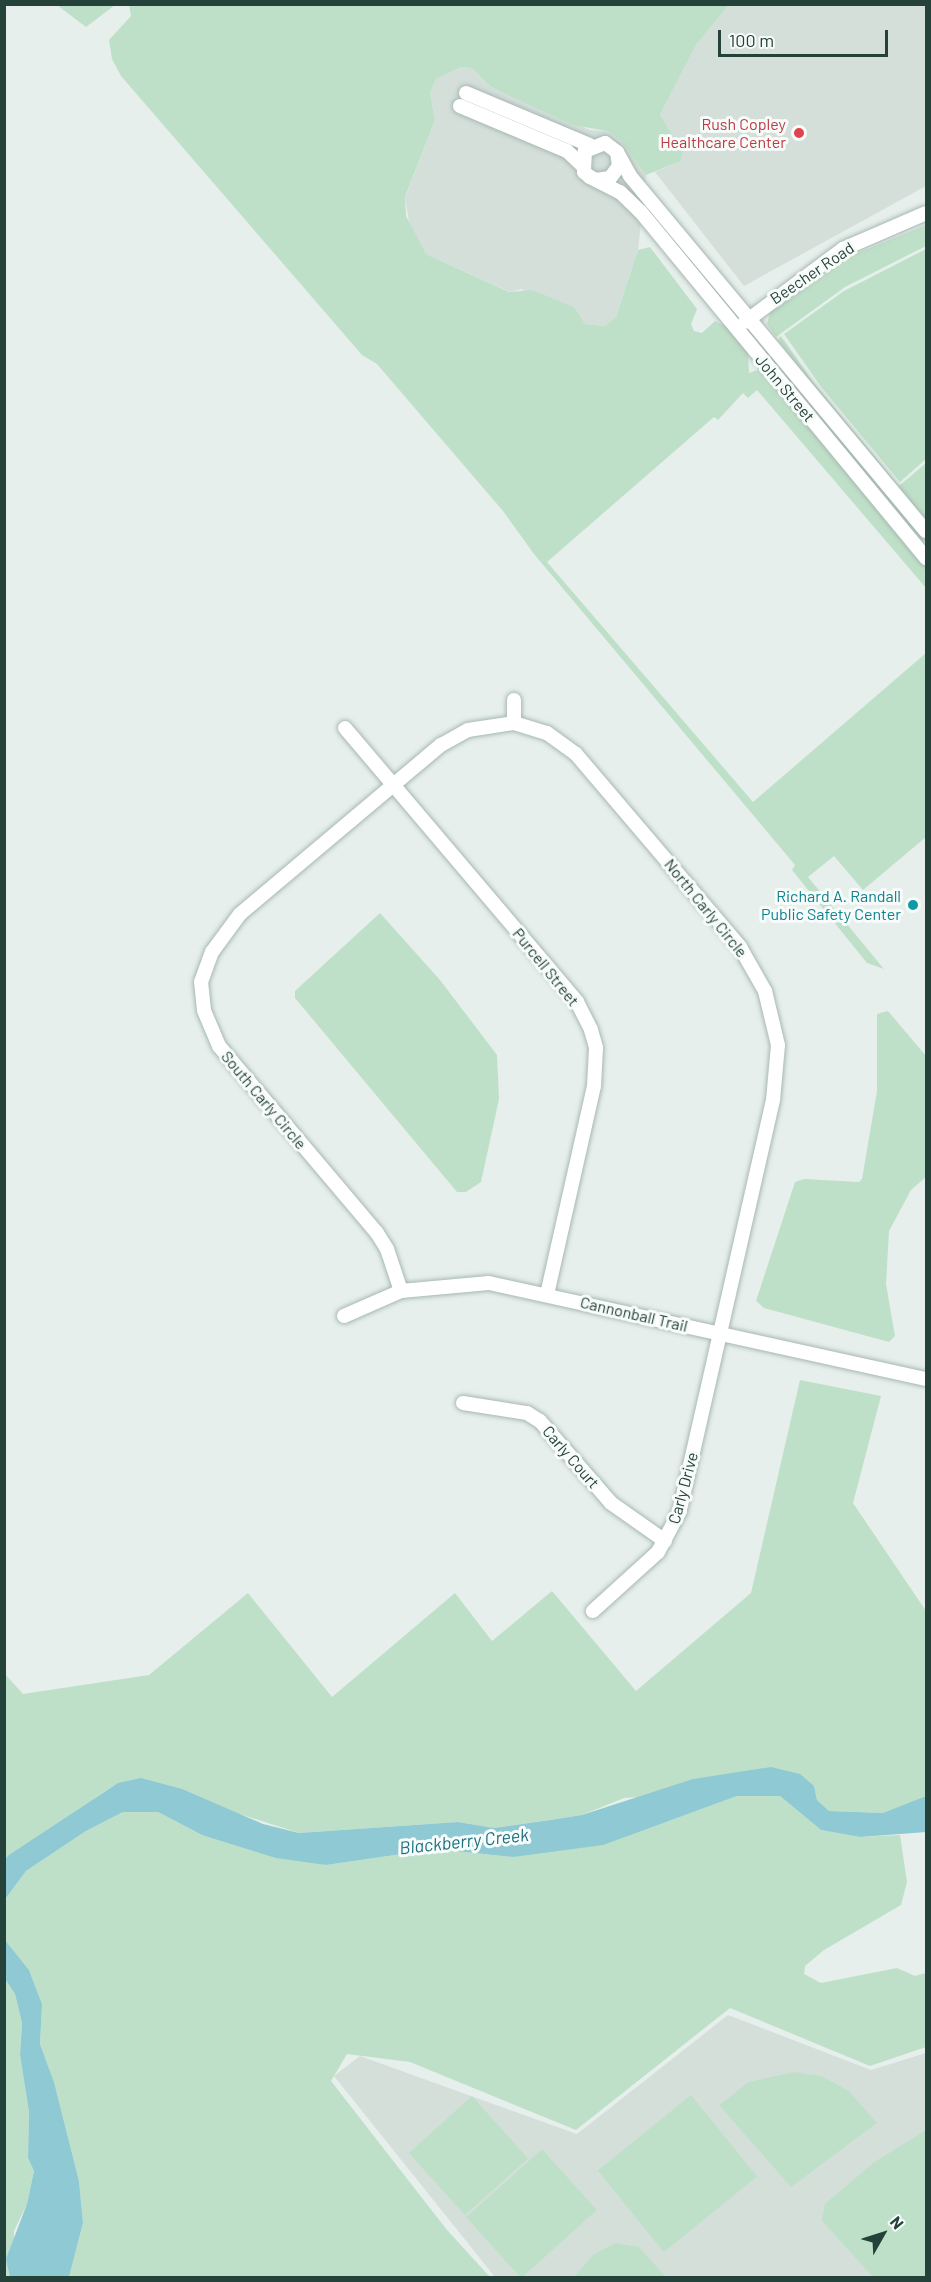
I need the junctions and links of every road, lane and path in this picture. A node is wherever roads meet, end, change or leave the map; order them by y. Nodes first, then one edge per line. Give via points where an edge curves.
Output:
1 (591, 145) junction
2 (617, 152) junction
3 (582, 165) junction
4 (596, 180) junction
5 (656, 207) junction
6 (927, 213) edge
7 (645, 216) junction
8 (752, 317) junction
9 (737, 329) junction
10 (927, 531) edge
11 (927, 558) edge
12 (513, 700) dead end
13 (514, 723) junction
14 (345, 729) dead end
15 (393, 785) junction
16 (402, 1291) junction
17 (547, 1294) junction
18 (344, 1316) dead end
19 (719, 1334) junction
20 (927, 1379) edge
21 (463, 1403) dead end
22 (665, 1541) junction
23 (593, 1611) dead end

1 - 2 street via 605,143
1 - 3 street
1 - 3 street via 463,100 567,151
2 - 4 street via 619,166 614,175
2 - 5 street, John Street
3 - 4 street
4 - 7 street, John Street via 620,192
5 - 7 street
5 - 8 street, John Street
6 - 8 street, Beecher Road via 843,249
7 - 9 street, John Street
8 - 9 street, Beecher Road
8 - 10 street, John Street
9 - 11 street, John Street
12 - 13 street
13 - 15 street, North Carly Circle via 489,724 453,737
13 - 19 street, North Carly Circle via 547,733 576,754 740,947 765,992 778,1045 772,1100
14 - 15 street, Purcell Street
15 - 16 street, South Carly Circle via 240,914 204,968 201,996 219,1046 377,1233
15 - 17 street, Purcell Street via 577,1002 591,1032 596,1057 594,1086
16 - 17 street, Cannonball Trail via 489,1284
16 - 18 street, Cannonball Trail
17 - 19 street, Cannonball Trail
19 - 20 street, Cannonball Trail
19 - 22 street, Carly Drive via 680,1511
21 - 22 street, Carly Court via 527,1413 540,1421 605,1497
22 - 23 street, Carly Drive via 647,1565

